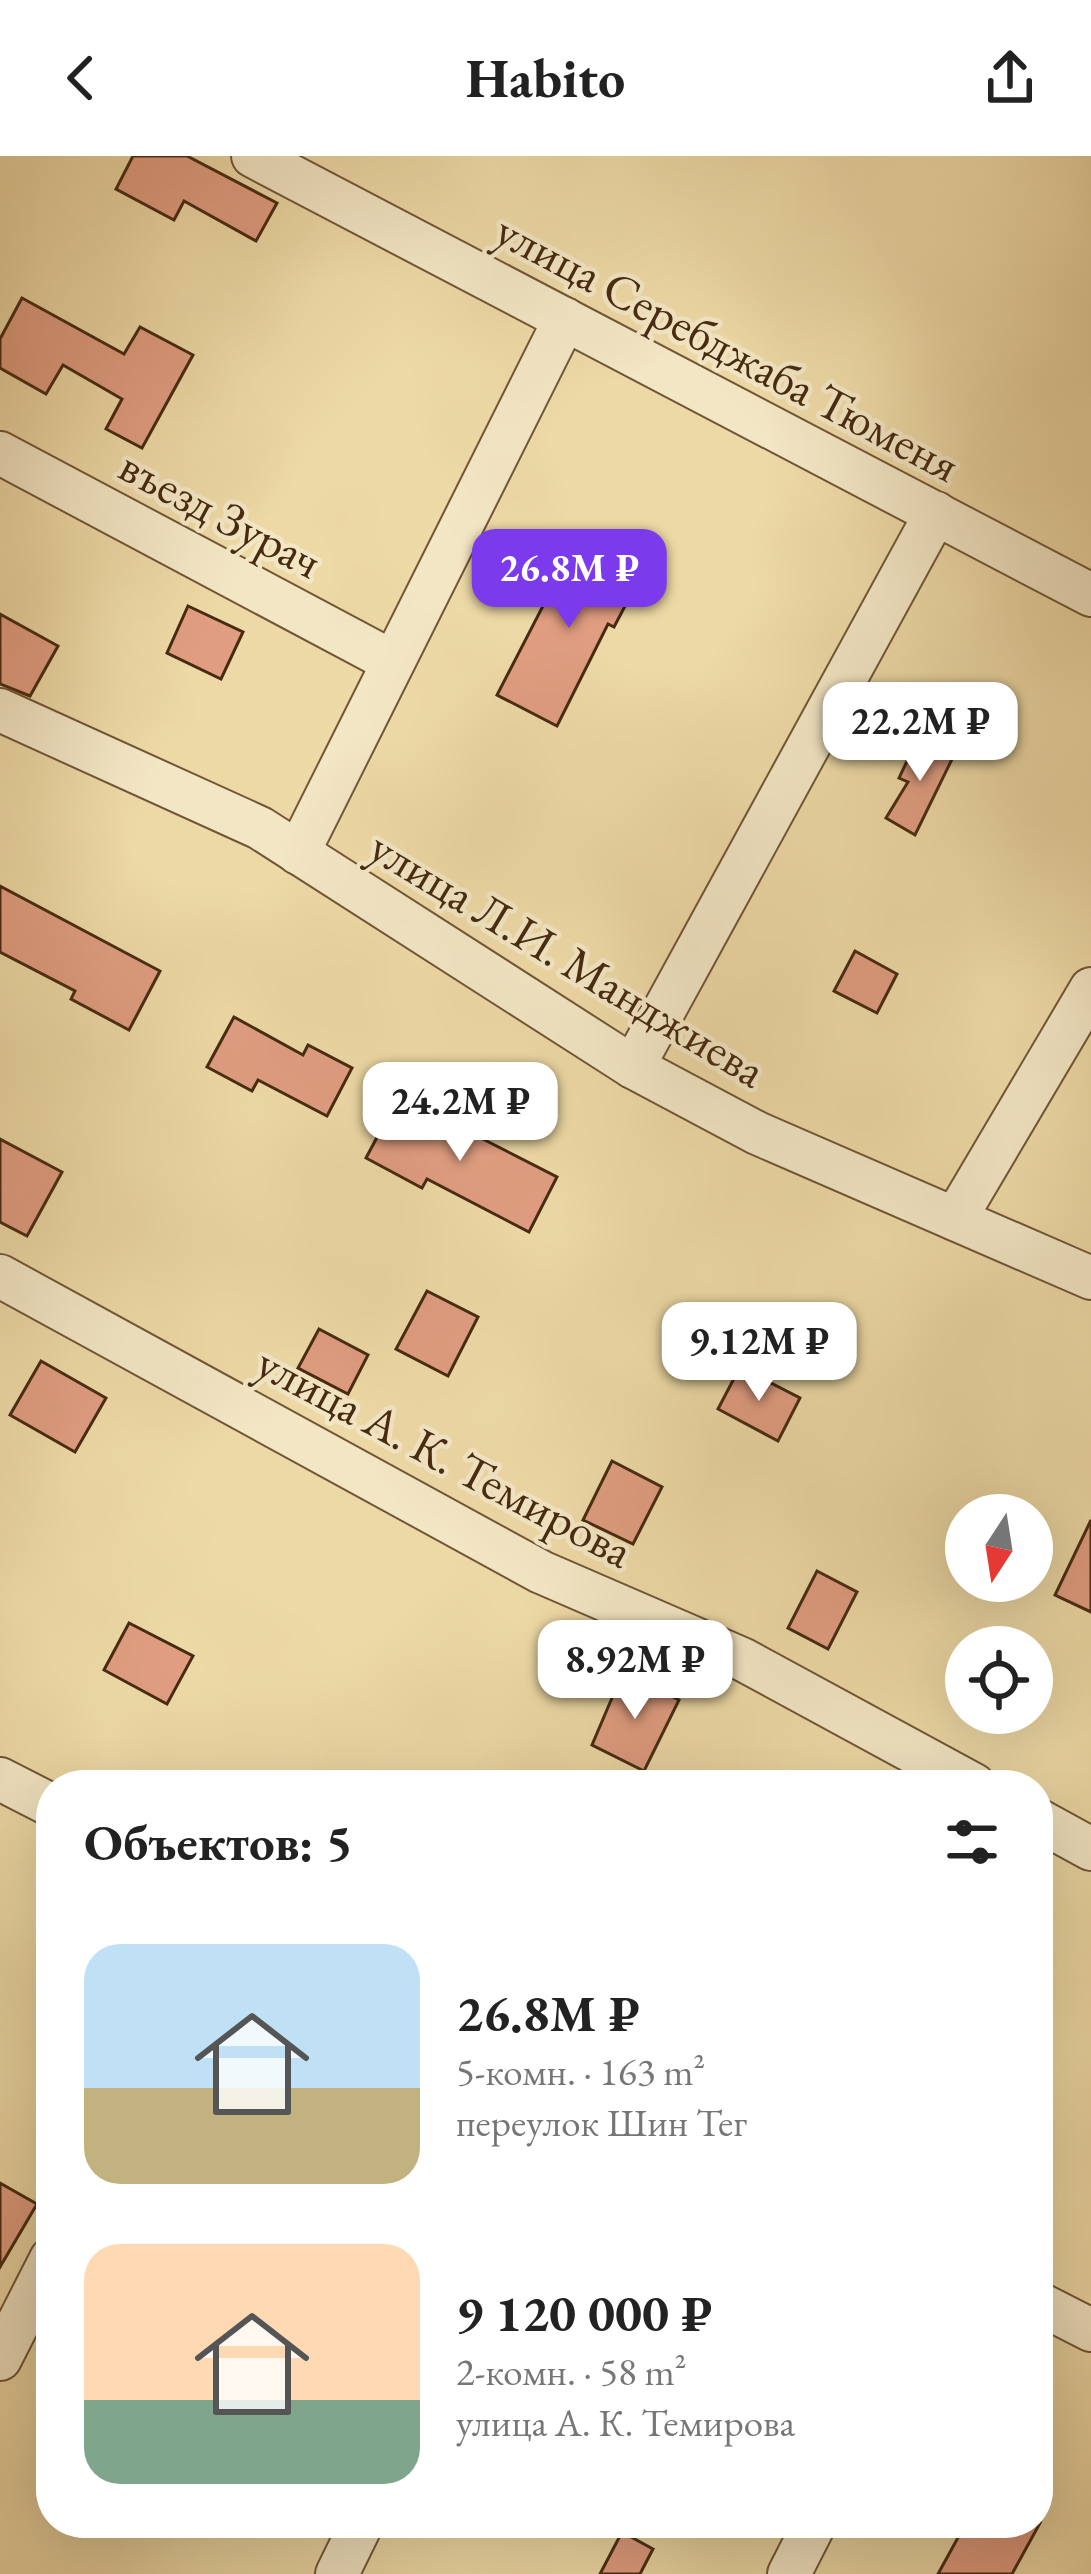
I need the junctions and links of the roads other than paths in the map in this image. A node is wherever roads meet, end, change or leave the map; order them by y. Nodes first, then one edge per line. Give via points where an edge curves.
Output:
1 (254, 156) edge
2 (565, 319) junction
3 (0, 453) edge
4 (935, 513) junction
5 (1091, 595) edge
6 (394, 662) junction
7 (0, 710) edge
8 (298, 853) junction
9 (1091, 989) edge
10 (633, 1067) junction
11 (955, 1219) junction
12 (0, 1276) edge
13 (1091, 1278) edge
14 (946, 1770) edge
15 (0, 1779) edge
16 (36, 1797) edge
17 (1053, 1828) edge
18 (1091, 1849) edge
19 (36, 2288) edge
20 (1053, 2311) edge
21 (1091, 2330) edge
22 (0, 2359) edge
23 (355, 2538) edge
24 (807, 2538) edge
25 (337, 2574) edge
26 (789, 2574) edge

1 - 2 street, улица Серебджаба Тюменя
2 - 4 street, улица Серебджаба Тюменя
2 - 6 street
3 - 6 street, въезд Зурач
4 - 5 street, улица Серебджаба Тюменя
4 - 10 street
6 - 8 street
7 - 8 street, улица Л.И. Манджиева via 260,828
8 - 10 street, улица Л.И. Манджиева
9 - 11 street
10 - 11 street, улица Л.И. Манджиева
11 - 13 street, улица Л.И. Манджиева
12 - 14 street, улица А. К. Темирова via 541,1572 742,1659
15 - 16 street
17 - 18 street
19 - 22 street
20 - 21 street
23 - 25 street
24 - 26 street

